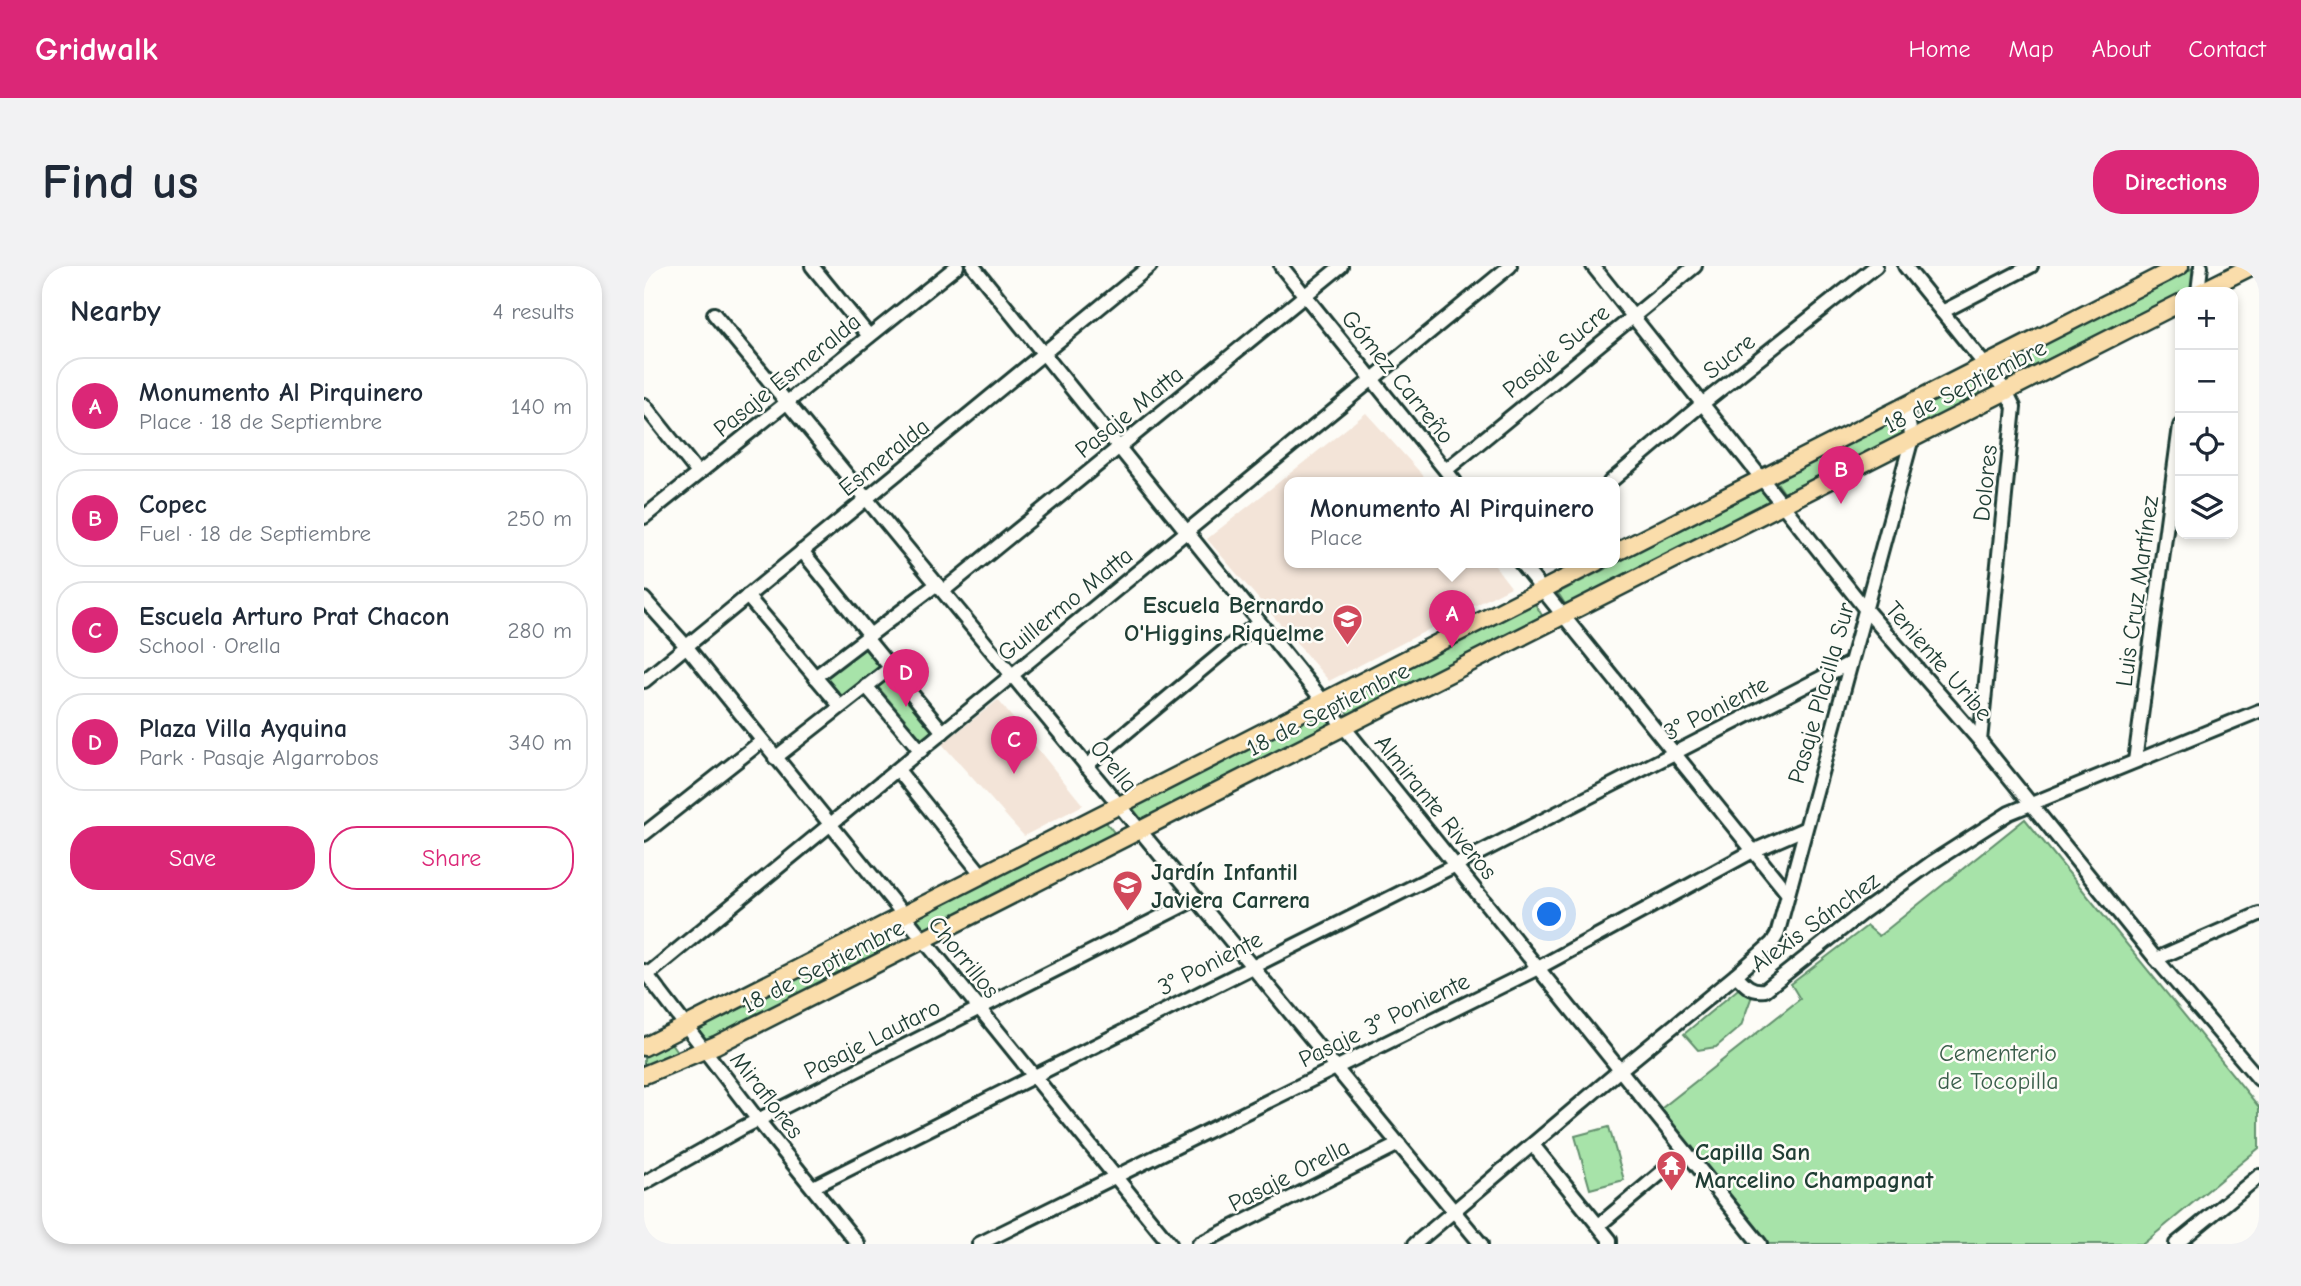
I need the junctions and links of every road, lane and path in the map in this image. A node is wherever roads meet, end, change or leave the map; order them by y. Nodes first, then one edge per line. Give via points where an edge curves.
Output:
1 (812, 266) edge
2 (957, 266) edge
3 (973, 266) edge
4 (1150, 266) edge
5 (1281, 266) edge
6 (1341, 266) edge
7 (1510, 266) edge
8 (1593, 266) edge
9 (1695, 266) edge
10 (1876, 266) edge
11 (1905, 266) edge
12 (2031, 266) edge
13 (2180, 266) edge
14 (2201, 266) edge
15 (2252, 266) edge
16 (2199, 287) edge
17 (2209, 287) edge
18 (1305, 296) junction
19 (2175, 306) edge
20 (1942, 312) junction
21 (714, 314) dead end
22 (1632, 316) junction
23 (869, 336) junction
24 (1043, 354) junction
25 (1985, 365) junction
26 (1372, 379) junction
27 (2006, 391) junction
28 (787, 402) junction
29 (1702, 404) junction
30 (644, 405) edge
31 (1905, 406) junction
32 (1912, 438) junction
33 (1119, 447) junction
34 (2175, 463) edge
35 (1446, 470) junction
36 (698, 473) junction
37 (1451, 477) edge
38 (1616, 477) edge
39 (1761, 480) junction
40 (866, 499) junction
41 (1781, 505) junction
42 (644, 517) edge
43 (1187, 532) junction
44 (1620, 550) edge
45 (802, 551) junction
46 (1525, 568) edge
47 (1585, 568) edge
48 (940, 588) junction
49 (1543, 590) junction
50 (747, 596) junction
51 (644, 599) edge
52 (1866, 610) junction
53 (1563, 615) junction
54 (1259, 622) junction
55 (868, 637) junction
56 (686, 646) junction
57 (1850, 663) junction
58 (890, 668) junction
59 (1012, 676) junction
60 (815, 677) junction
61 (644, 681) edge
62 (866, 686) junction
63 (1324, 702) junction
64 (840, 706) junction
65 (2259, 711) edge
66 (1345, 728) junction
67 (943, 732) junction
68 (762, 741) junction
69 (1980, 741) junction
70 (921, 751) junction
71 (1674, 752) junction
72 (775, 758) junction
73 (2135, 761) junction
74 (1086, 766) junction
75 (898, 770) junction
76 (2032, 803) junction
77 (1119, 805) junction
78 (830, 825) junction
79 (1804, 829) junction
80 (1139, 830) junction
81 (644, 834) edge
82 (1754, 851) junction
83 (1456, 865) junction
84 (982, 875) junction
85 (1788, 894) junction
86 (1196, 899) junction
87 (2259, 914) edge
88 (903, 915) junction
89 (923, 940) junction
90 (2156, 959) junction
91 (1253, 965) junction
92 (1538, 968) junction
93 (646, 973) edge
94 (1736, 975) junction
95 (978, 1009) junction
96 (687, 1027) junction
97 (644, 1047) edge
98 (705, 1051) junction
99 (1335, 1068) junction
100 (1620, 1070) junction
101 (644, 1075) edge
102 (1034, 1076) junction
103 (2259, 1079) edge
104 (758, 1120) junction
105 (1399, 1144) junction
106 (1533, 1145) junction
107 (1686, 1152) junction
108 (2259, 1176) edge
109 (1116, 1177) junction
110 (644, 1183) edge
111 (813, 1187) junction
112 (1455, 1212) junction
113 (1599, 1225) junction
114 (858, 1244) edge
115 (979, 1244) edge
116 (1170, 1244) edge
117 (1199, 1244) edge
118 (1415, 1244) edge
119 (1481, 1244) edge
120 (1611, 1244) edge
121 (1760, 1244) edge
122 (2176, 1244) edge

1 - 23 street
2 - 23 street, Pasaje Esmeralda
3 - 24 street, Almirante Riveros
4 - 24 street, Esmeralda
5 - 18 street, Gómez Carreño
6 - 18 street, Pasaje Matta
7 - 26 street, Guillermo Matta
8 - 22 street, Teniente Uribe
9 - 22 street, Pasaje Sucre
10 - 29 street, Sucre
11 - 20 street, Dolores
12 - 20 street
13 - 25 main road, 18 de Septiembre
14 - 16 street
15 - 17 main road
18 - 26 street, Gómez Carreño
18 - 33 street, Pasaje Matta
19 - 27 main road, 18 de Septiembre
20 - 25 street, Dolores
21 - 28 street, Orella
22 - 29 street, Teniente Uribe
22 - 35 street, Pasaje Sucre
23 - 28 street, Pasaje Esmeralda
24 - 33 street, Almirante Riveros
24 - 40 street, Esmeralda
25 - 27 street, Dolores
25 - 31 main road, 18 de Septiembre
26 - 35 street, Gómez Carreño
26 - 43 street, Guillermo Matta
27 - 32 main road, 18 de Septiembre
27 - 69 street, Dolores via 2014,407
28 - 36 street, Pasaje Esmeralda
28 - 40 street, Orella
29 - 38 street, Sucre
29 - 39 street, Teniente Uribe
30 - 36 street
31 - 32 street, Pasaje Placilla Sur
31 - 39 main road, 18 de Septiembre
32 - 41 main road, 18 de Septiembre
32 - 52 street, Pasaje Placilla Sur
33 - 43 street, Almirante Riveros
33 - 48 street, Pasaje Matta
34 - 73 street, Luis Cruz Martínez
35 - 37 street, Gómez Carreño
36 - 42 street, Pasaje Esmeralda
39 - 41 street, Teniente Uribe
39 - 44 main road, 18 de Septiembre
40 - 45 street, Esmeralda
40 - 48 street, Orella
41 - 52 street, Teniente Uribe
41 - 53 main road, 18 de Septiembre
43 - 54 street, Almirante Riveros
43 - 59 street, Guillermo Matta
45 - 50 street, Esmeralda
45 - 55 street
46 - 49 street
47 - 49 main road, 18 de Septiembre
48 - 55 street, Pasaje Matta
48 - 59 street, Orella
49 - 53 street
49 - 63 main road, 18 de Septiembre
50 - 56 street, Esmeralda
50 - 60 street
51 - 56 street, Chorrillos
52 - 57 street, Pasaje Placilla Sur
52 - 69 street, Teniente Uribe
53 - 66 main road, 18 de Septiembre
53 - 71 street
54 - 63 street, Almirante Riveros
54 - 74 street
55 - 58 street
55 - 60 street, Pasaje Matta
56 - 61 street, Esmeralda
56 - 68 street, Chorrillos
57 - 71 street, 3° Poniente
57 - 79 street, Pasaje Placilla Sur
58 - 62 street
58 - 67 street
59 - 67 street, Guillermo Matta
59 - 74 street, Orella
60 - 64 street
62 - 64 street
62 - 70 street
63 - 66 street, Almirante Riveros
63 - 77 main road, 18 de Septiembre
64 - 72 street
65 - 73 street, Alexis Sánchez
66 - 80 main road, 18 de Septiembre
66 - 83 street, Almirante Riveros
67 - 70 street, Guillermo Matta
68 - 72 street, Chorrillos
68 - 81 street
69 - 76 street, Teniente Uribe
70 - 75 street, Guillermo Matta
71 - 82 street
71 - 83 street, 3° Poniente
72 - 78 street, Chorrillos
73 - 76 street, Alexis Sánchez
74 - 77 street, Orella
75 - 78 street, Guillermo Matta
75 - 84 street
76 - 90 street, Teniente Uribe
76 - 94 street, Alexis Sánchez via 1931,863 1765,990 1747,987
77 - 80 street, Orella
77 - 84 main road, 18 de Septiembre
78 - 88 street, Chorrillos
78 - 93 street, Guillermo Matta
79 - 82 street, Pasaje 3° Poniente
79 - 85 street, Pasaje Placilla Sur
80 - 86 street, Orella
80 - 89 main road, 18 de Septiembre
82 - 85 street
82 - 92 street, Pasaje 3° Poniente
83 - 91 street, 3° Poniente
83 - 92 street, Almirante Riveros
84 - 88 main road, 18 de Septiembre
85 - 94 street, Pasaje Placilla Sur via 1772,943
86 - 91 street, Orella
86 - 95 street, Pasaje Lautaro
87 - 90 street
88 - 89 street, Chorrillos
88 - 96 main road, 18 de Septiembre
89 - 95 street, Chorrillos
89 - 98 main road, 18 de Septiembre
90 - 103 street, Teniente Uribe
91 - 99 street, Orella
91 - 102 street, 3° Poniente
92 - 99 street, Pasaje 3° Poniente
92 - 100 street, Almirante Riveros
93 - 96 street, Miraflores
94 - 100 street, Alexis Sánchez
95 - 102 street, Chorrillos
95 - 104 street, Pasaje Lautaro
96 - 97 main road, 18 de Septiembre
96 - 98 street, Miraflores
98 - 101 main road, 18 de Septiembre
98 - 104 street, Miraflores
99 - 105 street, Orella
99 - 109 street, Pasaje 3° Poniente
100 - 106 street, Alexis Sánchez
100 - 107 street, Almirante Riveros
102 - 109 street, Chorrillos
102 - 111 street, 3° Poniente
104 - 110 street, Pasaje Lautaro
104 - 111 street, Miraflores
105 - 112 street, Orella
105 - 117 street, Pasaje Orella
106 - 112 street, Alexis Sánchez
106 - 113 street
107 - 113 street
107 - 121 street, Almirante Riveros
108 - 122 street
109 - 115 street, Pasaje 3° Poniente
109 - 116 street, Chorrillos
111 - 114 street, Miraflores
112 - 118 street, Alexis Sánchez
112 - 119 street, Orella
113 - 120 street

